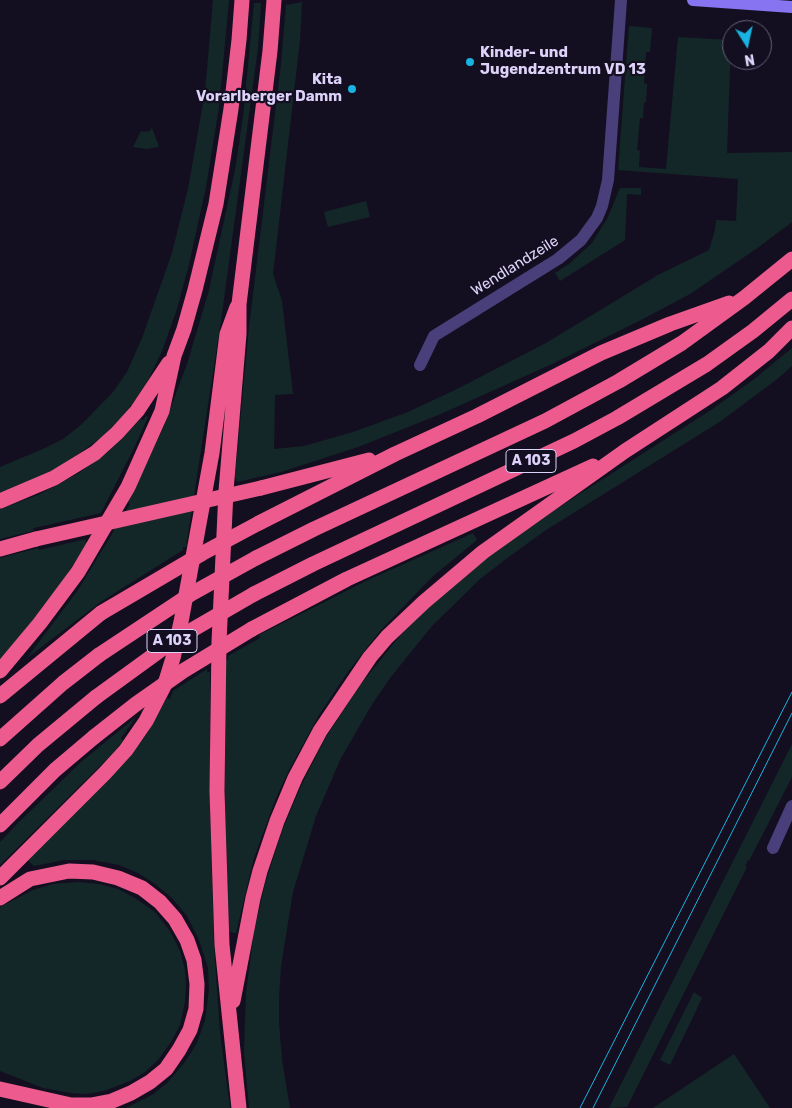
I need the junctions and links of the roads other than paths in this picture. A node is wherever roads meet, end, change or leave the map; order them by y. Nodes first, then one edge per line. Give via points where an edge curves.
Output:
1 (242, 0) edge
2 (274, 0) edge
3 (621, 0) edge
4 (693, 0) edge
5 (792, 7) edge
6 (792, 259) edge
7 (744, 298) junction
8 (792, 299) edge
9 (239, 304) junction
10 (792, 328) edge
11 (174, 356) junction
12 (420, 365) dead end
13 (625, 451) junction
14 (395, 454) junction
15 (0, 501) edge
16 (0, 549) edge
17 (0, 671) edge
18 (0, 696) edge
19 (0, 739) edge
20 (0, 782) edge
21 (792, 806) edge
22 (0, 825) edge
23 (773, 848) dead end
24 (0, 878) edge
25 (0, 898) edge
26 (230, 1014) junction
27 (0, 1091) edge
28 (30, 1108) edge
29 (240, 1108) edge

1 - 11 highway via 231,109 216,204 196,290
2 - 9 highway
3 - 12 street, Wendlandzeile via 608,180 597,218 581,240 558,259 434,336
4 - 5 street
6 - 7 highway, A 103
7 - 14 highway via 670,324 601,354
7 - 19 highway, A 103, bridge via 682,343 581,402 314,529 191,594 99,654
8 - 20 highway, A 103, bridge via 707,364 617,418 312,564 173,641 96,696
9 - 24 highway via 227,334 212,453 182,622 162,690 126,750
9 - 26 highway via 217,695 222,937
10 - 13 highway via 769,352 722,388
11 - 15 highway via 137,411 106,444 54,478
11 - 17 highway via 162,411 117,507 78,572
13 - 22 highway, bridge via 347,579 252,629 182,671 94,736
13 - 26 highway via 496,542 432,596 388,637 351,683 307,754 270,839 248,920
14 - 16 highway, bridge
14 - 18 highway, bridge via 195,557 101,613
21 - 23 street
25 - 27 highway via 30,879 62,872 92,872 142,888 175,919 194,960 197,984 196,1009 180,1050 166,1069 131,1093 112,1101 71,1105
26 - 29 highway
27 - 28 highway

